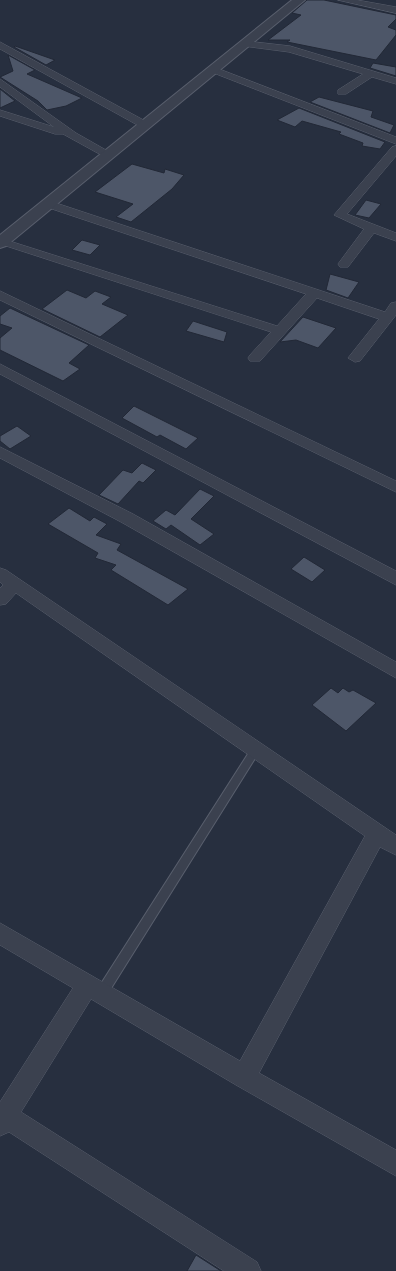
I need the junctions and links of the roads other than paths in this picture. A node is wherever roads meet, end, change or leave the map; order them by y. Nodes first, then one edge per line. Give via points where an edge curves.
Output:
1 (299, 0) edge
2 (342, 0) edge
3 (361, 2) edge
4 (396, 10) edge
5 (246, 44) junction
6 (0, 45) edge
7 (214, 70) junction
8 (371, 73) junction
9 (396, 81) edge
10 (0, 82) edge
11 (342, 92) dead end
12 (0, 113) edge
13 (145, 125) junction
14 (72, 136) junction
15 (396, 141) edge
16 (396, 150) edge
17 (107, 154) junction
18 (47, 204) junction
19 (371, 228) junction
20 (396, 236) edge
21 (1, 242) edge
22 (344, 264) dead end
23 (314, 293) junction
24 (0, 295) edge
25 (396, 306) edge
26 (387, 318) junction
27 (280, 331) junction
28 (255, 358) dead end
29 (355, 358) dead end
30 (0, 368) edge
31 (0, 452) edge
32 (396, 487) edge
33 (7, 579) edge
34 (396, 579) edge
35 (0, 599) edge
36 (396, 671) edge
37 (256, 749) junction
38 (377, 833) junction
39 (396, 846) edge
40 (0, 933) edge
41 (94, 990) junction
42 (244, 1078) junction
43 (2, 1120) edge
44 (396, 1164) edge
45 (248, 1271) edge

1 - 5 street
2 - 3 street
3 - 4 street
5 - 7 street
5 - 8 street via 290,48
6 - 13 street
7 - 13 street
7 - 15 street
8 - 9 street
8 - 11 street
10 - 14 street
12 - 14 street
13 - 17 street
14 - 17 street
16 - 19 street via 340,215
17 - 18 street
18 - 21 street
18 - 23 street
19 - 20 street
19 - 22 street
21 - 27 street
23 - 26 street
23 - 27 street
24 - 32 street
25 - 26 street
26 - 29 street
27 - 28 street
30 - 34 street
31 - 36 street via 126,518
33 - 35 street
33 - 37 street
37 - 38 street
37 - 41 lane
38 - 39 street
38 - 42 street
40 - 41 street
41 - 42 street
41 - 43 street
42 - 44 street
43 - 45 street

